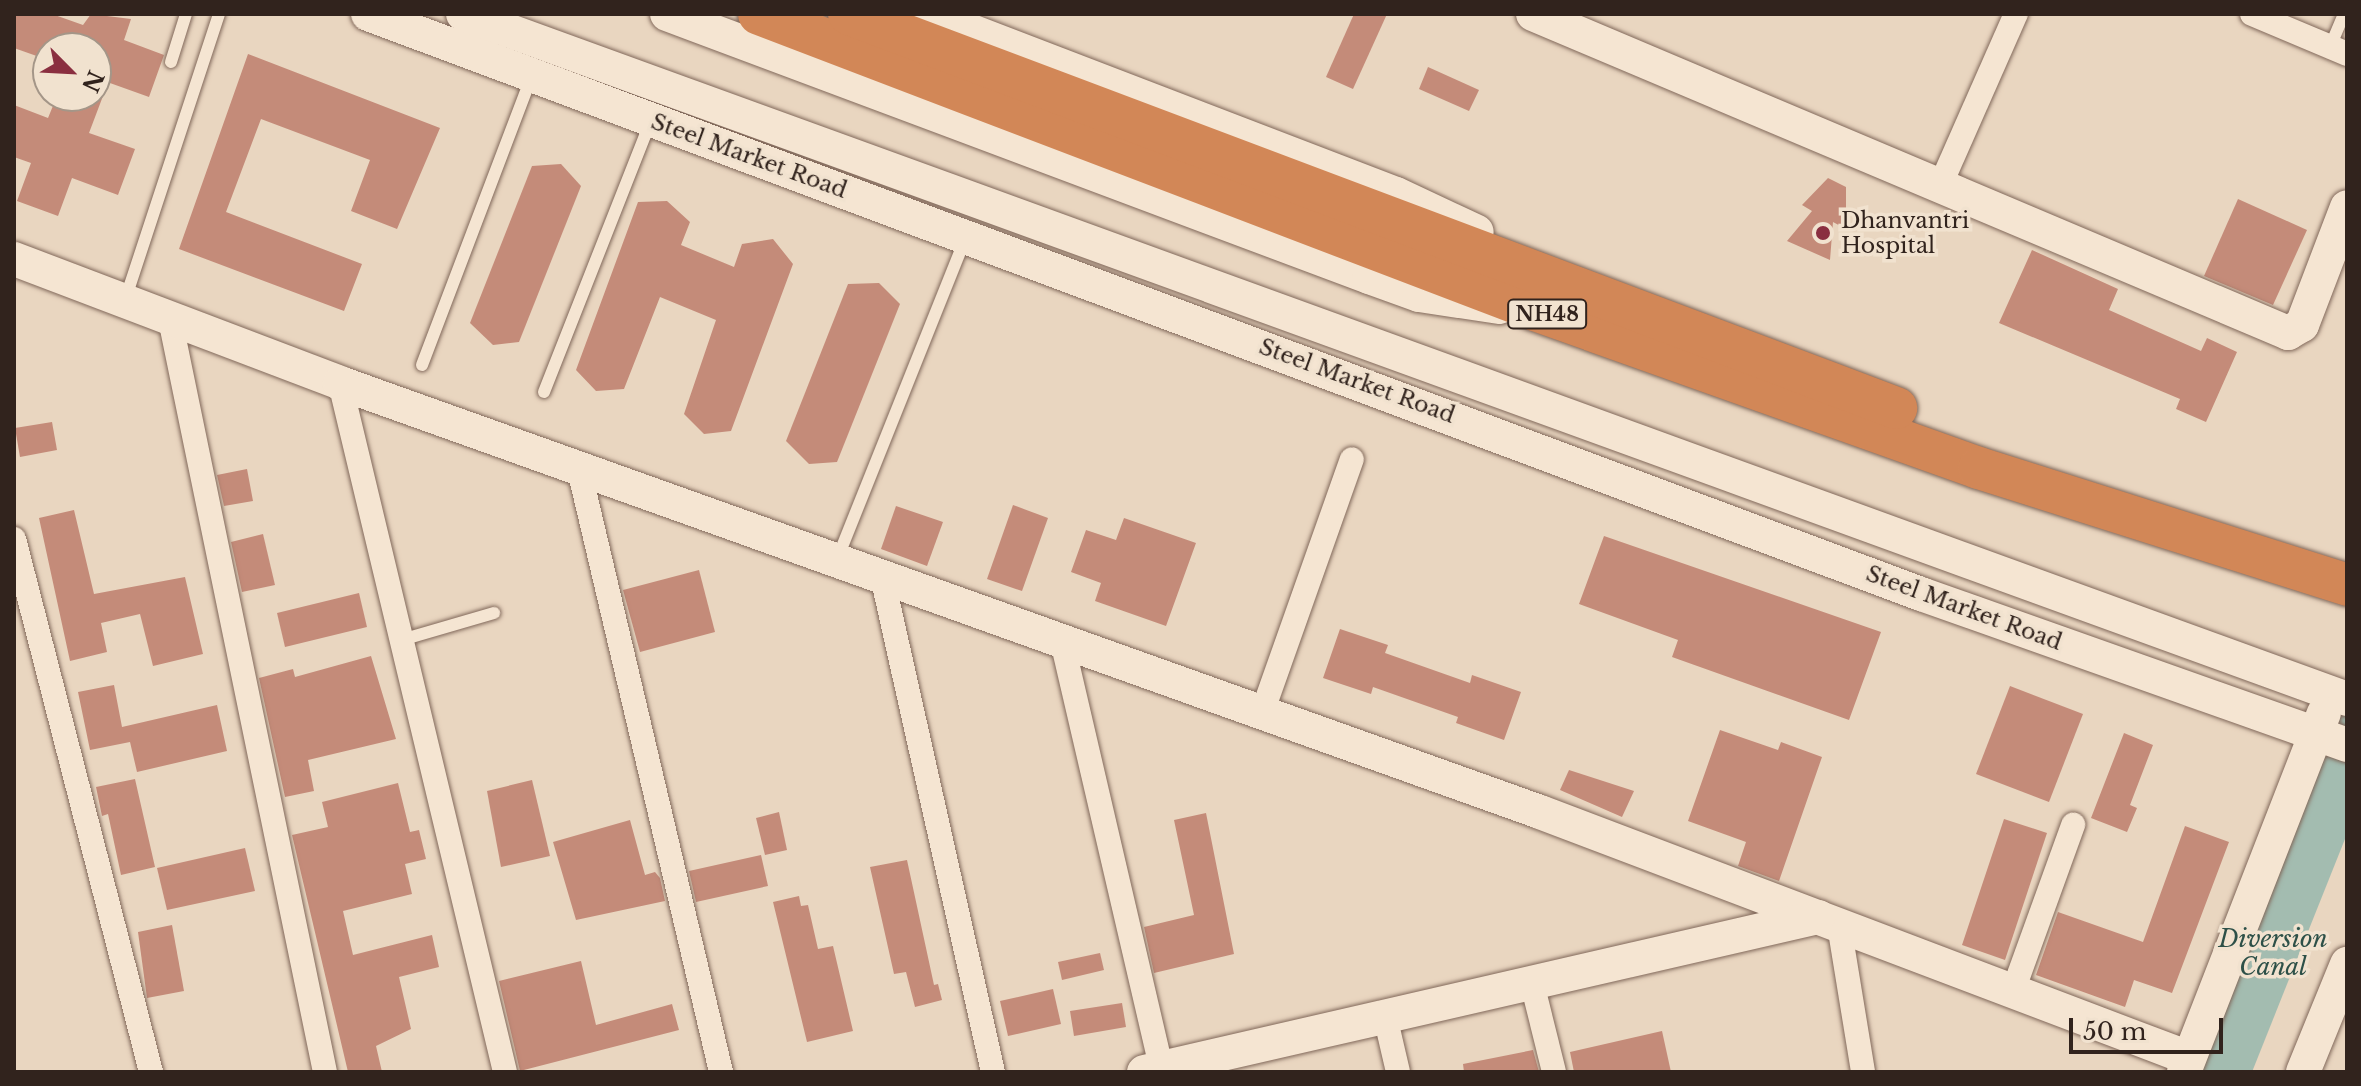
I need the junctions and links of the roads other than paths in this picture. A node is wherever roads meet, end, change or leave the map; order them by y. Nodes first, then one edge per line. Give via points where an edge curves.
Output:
1 (186, 14) edge
2 (219, 14) edge
3 (368, 14) edge
4 (463, 14) edge
5 (667, 14) edge
6 (759, 14) edge
7 (849, 14) edge
8 (927, 14) edge
9 (1533, 14) edge
10 (2016, 14) edge
11 (2344, 14) edge
12 (2266, 17) edge
13 (545, 44) junction
14 (2339, 51) edge
15 (171, 62) dead end
16 (533, 75) junction
17 (664, 87) junction
18 (651, 119) junction
19 (1940, 186) junction
20 (2347, 207) edge
21 (966, 236) junction
22 (14, 259) edge
23 (1545, 295) junction
24 (125, 300) junction
25 (170, 319) junction
26 (1384, 349) junction
27 (422, 365) dead end
28 (340, 383) junction
29 (1371, 387) junction
30 (544, 392) dead end
31 (1352, 459) dead end
32 (578, 465) junction
33 (14, 539) edge
34 (837, 560) junction
35 (882, 576) junction
36 (2346, 576) edge
37 (494, 613) dead end
38 (401, 640) junction
39 (1062, 641) junction
40 (2339, 697) edge
41 (1262, 713) junction
42 (2332, 740) edge
43 (2073, 825) dead end
44 (1828, 921) junction
45 (2347, 964) edge
46 (1532, 983) junction
47 (2013, 991) junction
48 (1385, 1016) junction
49 (2187, 1065) edge
50 (1156, 1071) edge
51 (151, 1072) edge
52 (325, 1072) edge
53 (505, 1072) edge
54 (721, 1072) edge
55 (993, 1072) edge
56 (1398, 1072) edge
57 (1554, 1072) edge
58 (1863, 1072) edge
59 (2303, 1072) edge

1 - 15 lane
2 - 24 lane
3 - 16 street, Steel Market Road
4 - 13 street, Steel Market Road
5 - 23 street via 1419,295
6 - 23 highway, NH48
7 - 23 highway, NH48
8 - 23 street via 1396,194 1491,238
9 - 19 street
10 - 19 street
11 - 14 lane
12 - 14 street
13 - 16 street
13 - 17 street, Steel Market Road
16 - 18 street, Steel Market Road
16 - 27 lane
17 - 18 street
17 - 26 street, Steel Market Road
18 - 21 street, Steel Market Road
18 - 30 lane
19 - 20 street via 2288,333 2302,325
21 - 29 street, Steel Market Road
21 - 34 lane
22 - 24 street
23 - 36 highway, NH48 via 1979,468
24 - 25 street
25 - 28 street
25 - 52 street
26 - 29 street
26 - 40 street, Steel Market Road
28 - 32 street
28 - 38 street
29 - 42 street, Steel Market Road via 1921,594
31 - 41 street
32 - 34 street
32 - 54 street
33 - 51 street
34 - 35 street
35 - 39 street
35 - 55 street
37 - 38 lane
38 - 53 street
39 - 41 street
39 - 50 street
40 - 42 street
41 - 44 street
42 - 49 street
43 - 47 street
44 - 46 street
44 - 47 street
44 - 58 street
45 - 59 street
46 - 48 street
46 - 57 street
47 - 49 street
48 - 50 street
48 - 56 street

